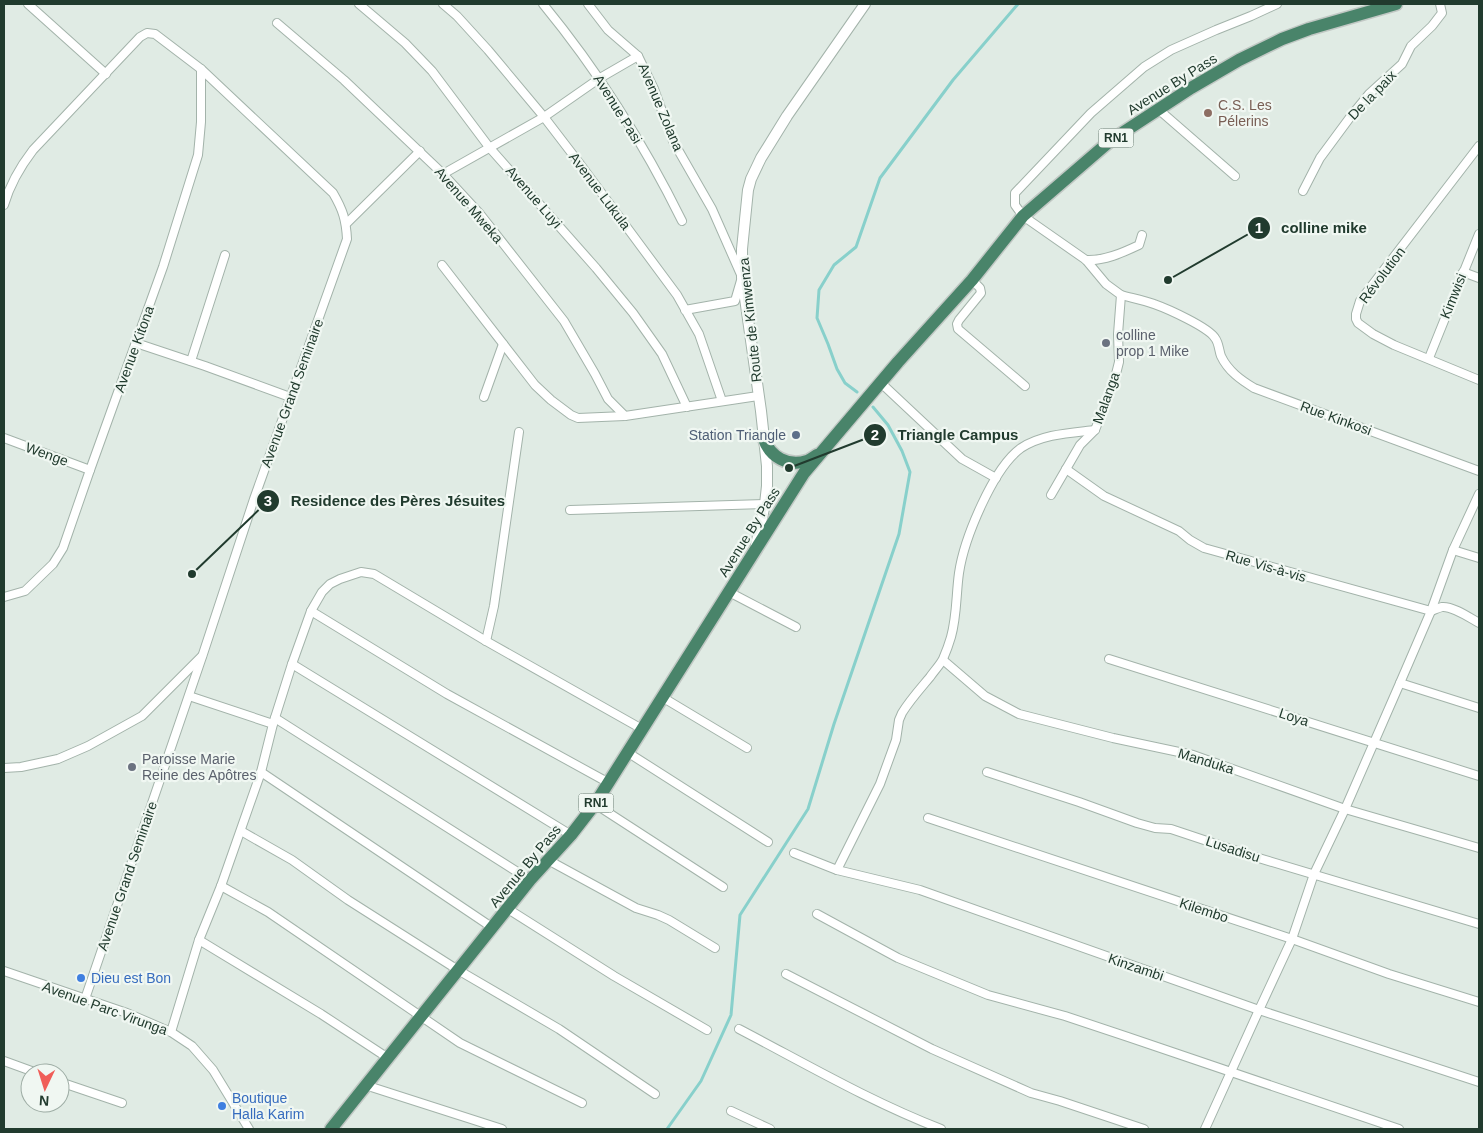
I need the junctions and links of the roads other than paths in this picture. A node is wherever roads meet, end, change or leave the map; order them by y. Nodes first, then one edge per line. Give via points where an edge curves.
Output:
1 (28, 4) edge
2 (359, 4) edge
3 (442, 4) edge
4 (543, 4) edge
5 (588, 4) edge
6 (865, 4) edge
7 (1277, 4) edge
8 (1396, 4) edge
9 (1440, 4) edge
10 (277, 23) dead end
11 (638, 56) junction
12 (201, 69) junction
13 (106, 74) junction
14 (600, 78) junction
15 (1158, 109) junction
16 (544, 117) junction
17 (1479, 146) edge
18 (489, 147) junction
19 (420, 151) junction
20 (443, 174) junction
21 (1235, 176) dead end
22 (1303, 191) dead end
23 (5, 193) edge
24 (4, 205) edge
25 (1023, 216) junction
26 (682, 221) dead end
27 (346, 223) junction
28 (1479, 234) edge
29 (1142, 235) dead end
30 (225, 256) dead end
31 (1086, 260) junction
32 (442, 265) dead end
33 (1463, 272) junction
34 (742, 277) junction
35 (1479, 278) edge
36 (972, 280) junction
37 (1121, 295) junction
38 (685, 310) junction
39 (136, 343) junction
40 (503, 344) junction
41 (1429, 358) junction
42 (191, 361) junction
43 (1479, 380) edge
44 (881, 382) junction
45 (1025, 386) dead end
46 (758, 396) junction
47 (290, 397) junction
48 (484, 397) dead end
49 (722, 401) junction
50 (687, 407) junction
51 (625, 416) junction
52 (1094, 430) junction
53 (519, 432) dead end
54 (4, 438) edge
55 (764, 439) junction
56 (824, 451) junction
57 (1066, 469) junction
58 (90, 470) junction
59 (1479, 471) edge
60 (996, 478) junction
61 (1479, 494) edge
62 (1051, 495) dead end
63 (765, 504) junction
64 (570, 510) dead end
65 (755, 548) junction
66 (1453, 550) junction
67 (1479, 558) edge
68 (729, 592) junction
69 (4, 597) edge
70 (311, 611) junction
71 (1431, 611) junction
72 (1479, 623) edge
73 (796, 627) dead end
74 (486, 641) junction
75 (203, 654) junction
76 (1109, 659) dead end
77 (943, 660) junction
78 (292, 664) junction
79 (1400, 682) junction
80 (189, 696) junction
81 (662, 697) junction
82 (1479, 708) edge
83 (274, 721) junction
84 (642, 729) junction
85 (1373, 742) junction
86 (747, 748) dead end
87 (628, 752) junction
88 (4, 768) edge
89 (261, 772) junction
90 (987, 772) dead end
91 (1479, 776) edge
92 (609, 783) junction
93 (595, 804) junction
94 (1345, 809) junction
95 (928, 818) dead end
96 (241, 831) junction
97 (571, 835) junction
98 (768, 842) dead end
99 (1479, 848) edge
100 (794, 852) dead end
101 (548, 860) junction
102 (837, 870) junction
103 (1314, 874) junction
104 (530, 880) junction
105 (221, 886) junction
106 (723, 887) dead end
107 (508, 909) junction
108 (817, 914) dead end
109 (1479, 924) edge
110 (493, 928) junction
111 (1292, 939) junction
112 (199, 940) junction
113 (715, 948) dead end
114 (458, 970) junction
115 (4, 971) edge
116 (786, 974) dead end
117 (85, 999) junction
118 (1479, 1002) edge
119 (1258, 1010) junction
120 (422, 1018) junction
121 (739, 1029) dead end
122 (707, 1030) dead end
123 (171, 1032) junction
124 (388, 1058) junction
125 (4, 1061) edge
126 (20, 1067) edge
127 (1231, 1071) junction
128 (1479, 1082) edge
129 (70, 1085) edge
130 (365, 1085) junction
131 (655, 1094) dead end
132 (122, 1103) dead end
133 (582, 1103) dead end
134 (731, 1111) dead end
135 (249, 1129) edge
136 (331, 1129) edge
137 (502, 1129) edge
138 (770, 1129) edge
139 (941, 1129) edge
140 (1144, 1129) edge
141 (1205, 1129) edge
142 (1399, 1129) edge

1 - 13 street
2 - 18 street, Avenue Luyi via 432,71
3 - 16 street, Avenue Lukula via 488,50
4 - 14 street, Avenue Pasi
5 - 11 street, Avenue Zolana via 608,30
6 - 34 street, Route de Kimwenza via 787,116 751,179 742,249
7 - 25 street via 1171,50 1144,68 1091,113 1014,192 1015,205
8 - 15 highway, Avenue By Pass / RN1 via 1282,40 1239,60
9 - 22 street, De la paix via 1442,13 1411,46 1402,64 1351,116 1320,158
10 - 19 street, Avenue Mweka
11 - 14 street
11 - 34 street, Avenue Zolana via 673,141 712,208
12 - 13 street, Avenue Grand Seminaire via 155,34 147,33
12 - 27 street, Avenue Grand Seminaire via 333,193
12 - 39 street, Avenue Kitona via 198,155
13 - 23 street via 33,150
14 - 16 street
14 - 26 street, Avenue Pasi via 630,124
15 - 21 street
15 - 25 highway, Avenue By Pass / RN1 via 1110,141
16 - 18 street
16 - 38 street, Avenue Lukula
17 - 41 street, Révolution via 1360,301 1356,314 1358,323 1372,334
18 - 20 street
18 - 50 street, Avenue Luyi via 633,313 662,354
19 - 20 street, Avenue Mweka
19 - 27 street
20 - 51 street, Avenue Mweka via 480,214 564,321 608,399
23 - 24 street
25 - 31 street
25 - 36 highway, Avenue By Pass / RN1
27 - 47 street, Avenue Grand Seminaire via 346,239
28 - 33 street, Kimwisi
29 - 31 street via 1139,246 1117,255
30 - 42 street
31 - 37 street via 1106,284
32 - 40 street
33 - 35 street
33 - 41 street, Kimwisi
34 - 38 street via 735,301
34 - 46 street, Route de Kimwenza
36 - 44 highway, Avenue By Pass / RN1
36 - 45 street via 980,288 980,293 959,320 958,329
37 - 52 street, Malanga via 1119,362
37 - 59 street, Rue Kinkosi via 1154,304 1209,332 1216,339 1227,367 1254,388
38 - 49 street, Avenue Lukula via 699,334
39 - 42 street
39 - 58 street, Avenue Kitona
40 - 48 street
40 - 51 street via 534,385 570,415 578,418
41 - 43 street, Révolution
42 - 47 street
44 - 56 highway, Avenue By Pass / RN1
44 - 60 street via 962,459
46 - 49 street
46 - 55 street, Route de Kimwenza
47 - 75 street, Avenue Grand Seminaire
49 - 50 street
50 - 51 street
52 - 57 street, Malanga via 1080,445
52 - 60 street via 1058,434 1035,441 1020,449
53 - 74 street
54 - 58 street, Wenge
55 - 56 highway via 774,456 793,462 807,461
55 - 63 street, Route de Kimwenza
56 - 65 highway, Avenue By Pass / RN1 via 804,473
57 - 62 street, Malanga
57 - 71 street, Rue Vis-à-vis via 1104,496 1179,531 1204,548
58 - 69 street, Avenue Kitona via 63,548 53,564 25,591
60 - 77 street via 966,544 959,572 955,618
61 - 66 street
63 - 64 street
63 - 65 street, Route de Kimwenza
65 - 68 highway, Avenue By Pass / RN1
66 - 67 street
66 - 71 street
68 - 73 street
68 - 81 highway, Avenue By Pass / RN1
70 - 74 street via 330,584 361,572 374,574
70 - 78 street
70 - 92 street via 447,694
71 - 72 street, Rue Vis-à-vis via 1448,608
71 - 79 street
74 - 84 street
75 - 80 street, Avenue Grand Seminaire
75 - 88 street via 142,716 58,759
76 - 85 street, Loya
77 - 94 street, Manduka via 985,696 1018,714 1193,756
77 - 102 street via 902,713 880,784
78 - 83 street
78 - 97 street
79 - 82 street
79 - 85 street
80 - 83 street
80 - 117 street, Avenue Grand Seminaire
81 - 84 highway, Avenue By Pass / RN1
81 - 86 street
83 - 89 street
83 - 104 street
84 - 87 highway, Avenue By Pass / RN1
85 - 91 street, Loya
85 - 94 street
87 - 92 highway, Avenue By Pass / RN1
87 - 98 street
89 - 96 street
89 - 110 street
90 - 103 street, Lusadisu via 1137,823 1171,829
92 - 93 highway, Avenue By Pass / RN1
93 - 97 highway, Avenue By Pass / RN1
93 - 106 street
94 - 99 street, Manduka
94 - 103 street
95 - 111 street, Kilembo
96 - 105 street
96 - 114 street via 292,860
97 - 101 highway, Avenue By Pass / RN1
100 - 102 street, Kinzambi
101 - 104 highway, Avenue By Pass / RN1
101 - 113 street via 636,908 669,920
102 - 119 street, Kinzambi via 920,890
103 - 109 street, Lusadisu
103 - 111 street
104 - 107 highway, Avenue By Pass / RN1
105 - 112 street
105 - 120 street via 268,912
107 - 110 highway, Avenue By Pass / RN1
107 - 122 street
108 - 127 street via 898,958 988,995 1065,1016
110 - 114 highway, Avenue By Pass / RN1
111 - 118 street, Kilembo
111 - 119 street
112 - 123 street
112 - 124 street
114 - 120 highway, Avenue By Pass / RN1
114 - 131 street via 559,1029
115 - 117 street, Avenue Parc Virunga
116 - 140 street via 932,1049 1031,1093
117 - 123 street, Avenue Parc Virunga
119 - 127 street
119 - 128 street, Kinzambi
120 - 124 highway, Avenue By Pass / RN1
120 - 133 street via 460,1043
121 - 139 street via 866,1097
123 - 135 street, Avenue Parc Virunga via 192,1046 213,1070
124 - 130 highway, Avenue By Pass / RN1
125 - 126 street
127 - 141 street
127 - 142 street
129 - 132 street
130 - 136 highway, Avenue By Pass / RN1
130 - 137 street
134 - 138 street

